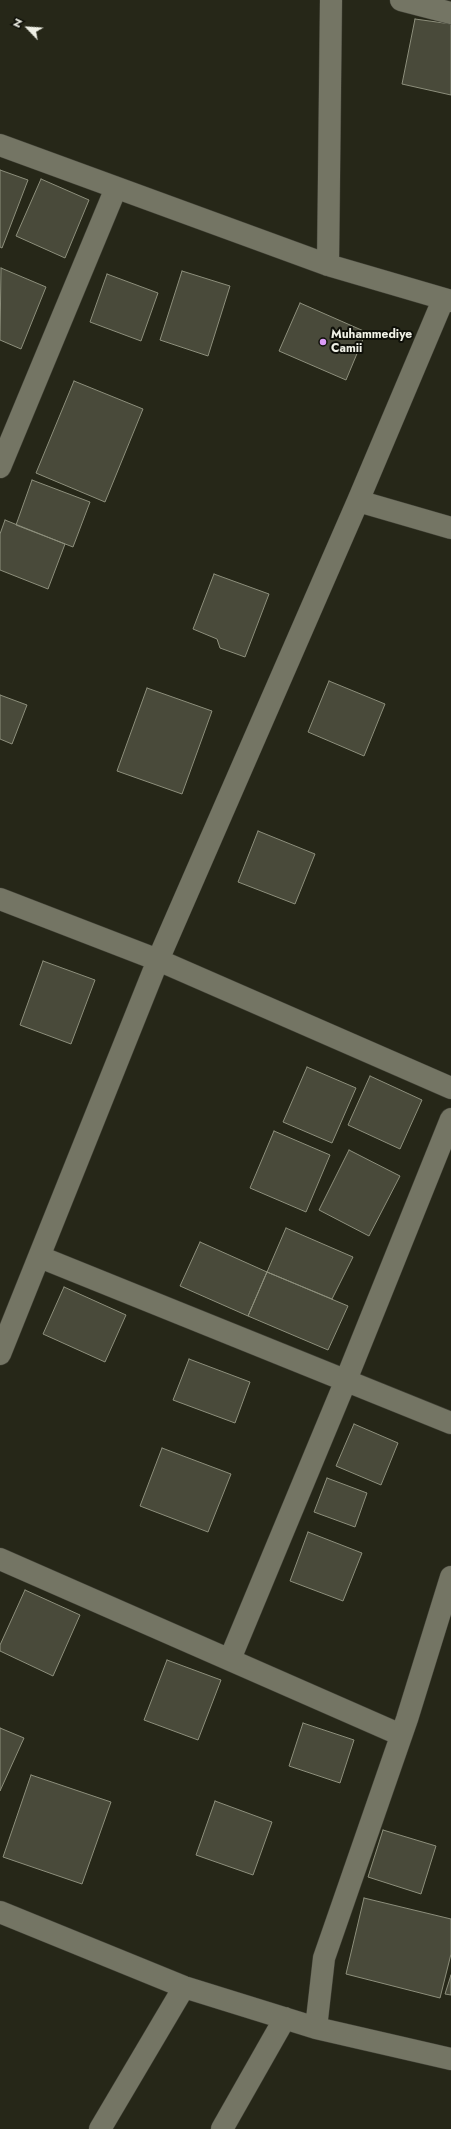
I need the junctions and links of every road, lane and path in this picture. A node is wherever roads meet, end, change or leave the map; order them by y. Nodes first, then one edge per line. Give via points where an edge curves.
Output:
1 (331, 0) edge
2 (401, 0) edge
3 (451, 12) edge
4 (0, 145) edge
5 (116, 188) junction
6 (328, 266) junction
7 (447, 300) edge
8 (0, 467) edge
9 (358, 501) junction
10 (451, 528) edge
11 (0, 899) edge
12 (158, 960) junction
13 (451, 1088) edge
14 (451, 1118) edge
15 (40, 1257) junction
16 (0, 1354) edge
17 (346, 1380) junction
18 (451, 1423) edge
19 (0, 1559) edge
20 (451, 1577) edge
21 (230, 1660) junction
22 (401, 1735) junction
23 (0, 1912) edge
24 (184, 1987) junction
25 (285, 2018) junction
26 (316, 2028) junction
27 (451, 2059) edge
28 (100, 2129) edge
29 (222, 2129) edge

1 - 6 street
2 - 3 street
4 - 5 street
5 - 6 street
5 - 8 street
6 - 7 street
7 - 9 street
9 - 10 street
9 - 12 street
11 - 12 street
12 - 13 street
12 - 15 street
14 - 17 street
15 - 16 street
15 - 17 street
17 - 18 street
17 - 21 street
19 - 21 street
20 - 22 street
21 - 22 street
22 - 26 street via 324,1958
23 - 24 street
24 - 25 street
24 - 28 street
25 - 26 street
25 - 29 street
26 - 27 street

